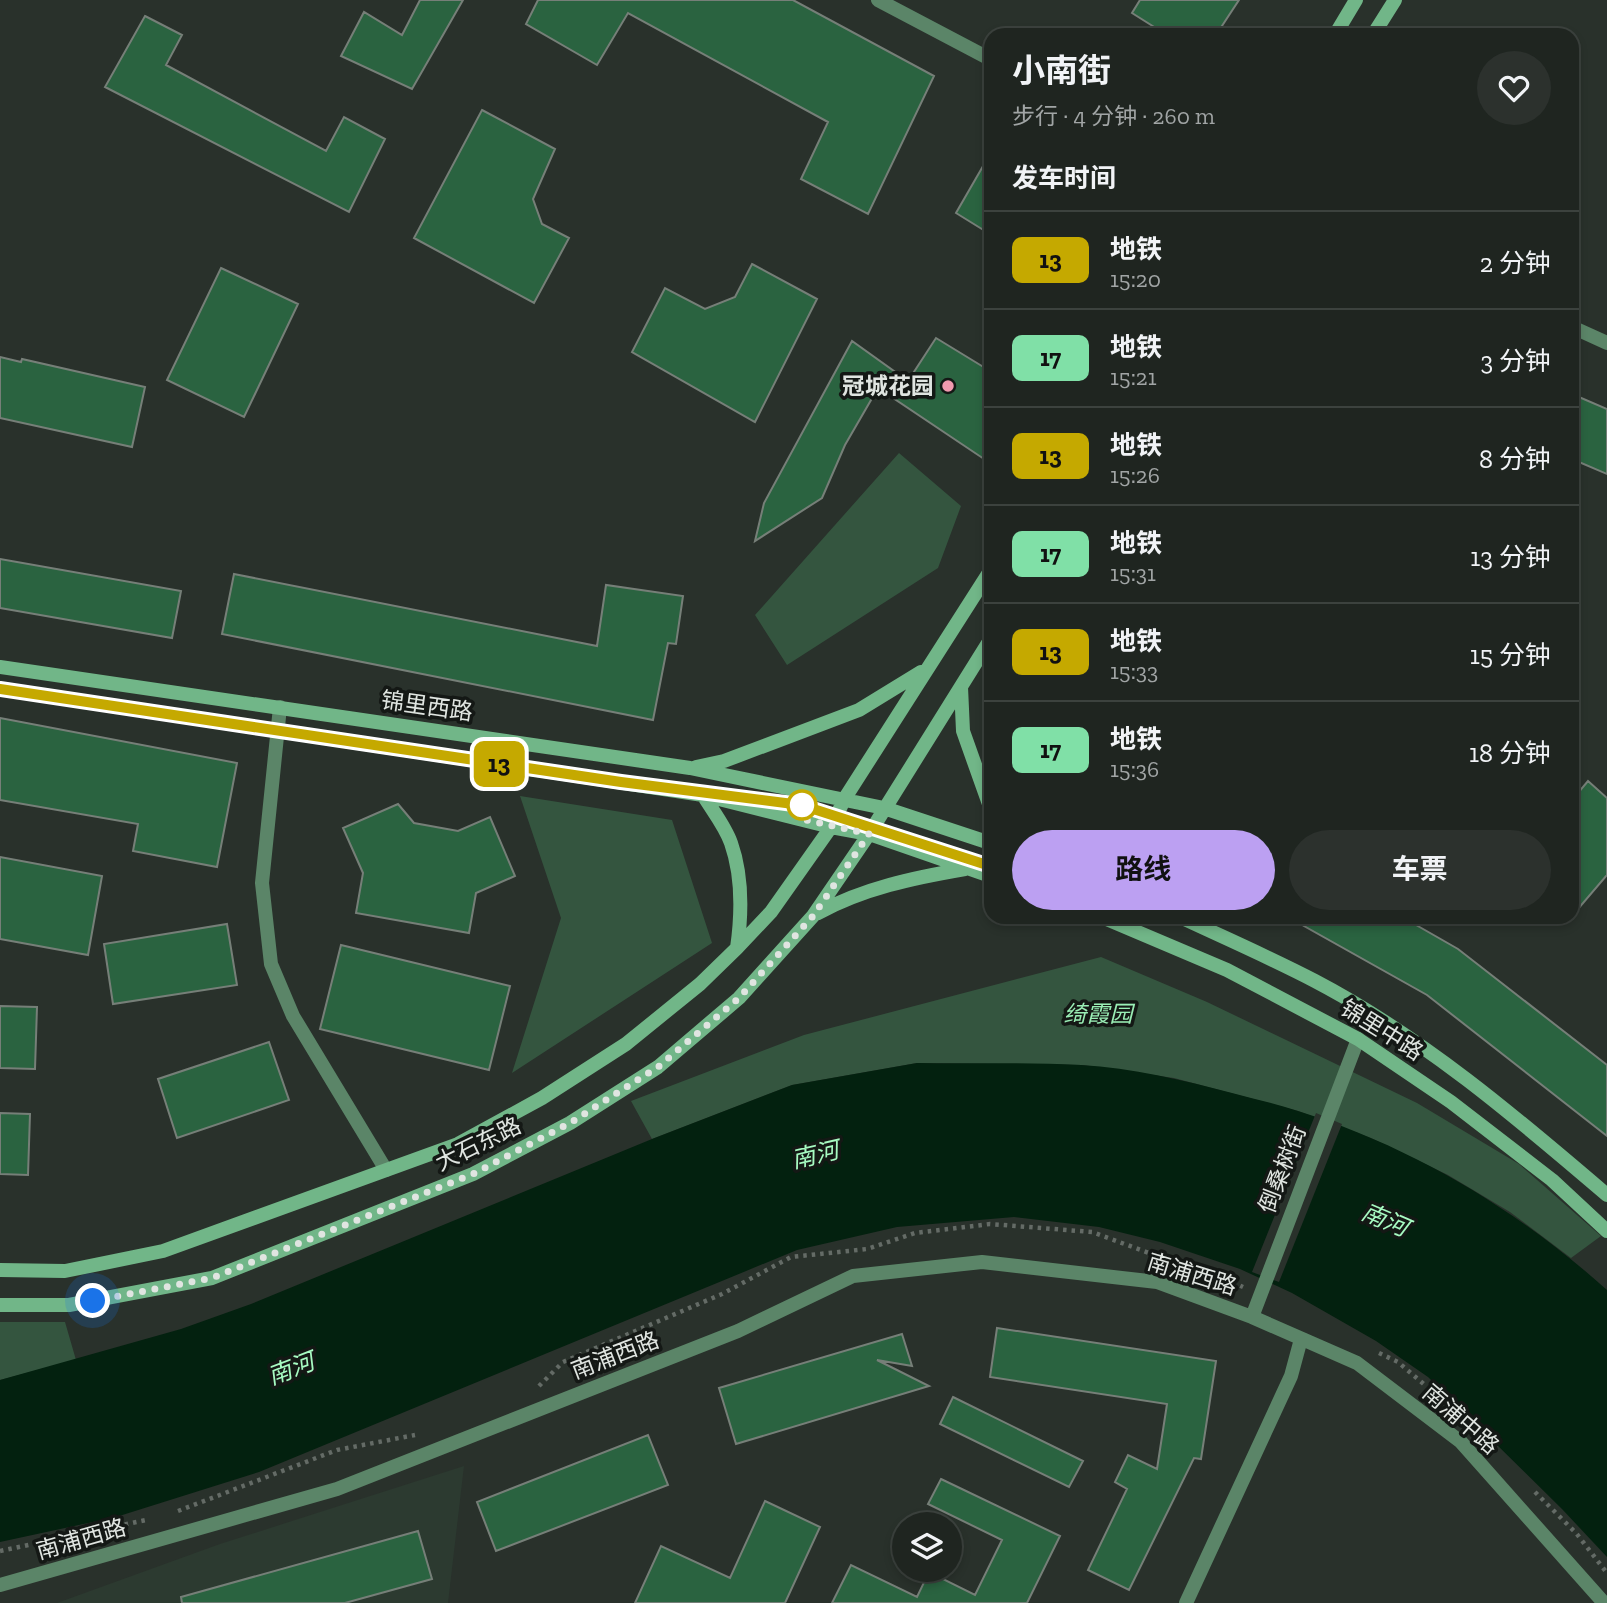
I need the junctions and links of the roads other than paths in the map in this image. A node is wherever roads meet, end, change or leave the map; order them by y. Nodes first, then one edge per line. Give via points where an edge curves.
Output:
1 (878, 0) edge
2 (1356, 0) edge
3 (1395, 0) edge
4 (1339, 28) edge
5 (1377, 28) edge
6 (984, 56) edge
7 (1579, 330) edge
8 (1607, 343) edge
9 (984, 579) edge
10 (984, 650) edge
11 (0, 667) edge
12 (925, 670) junction
13 (961, 687) junction
14 (0, 689) edge
15 (280, 708) junction
16 (278, 732) junction
17 (690, 768) junction
18 (984, 790) edge
19 (703, 795) junction
20 (845, 798) junction
21 (884, 808) junction
22 (831, 827) junction
23 (869, 834) junction
24 (984, 841) edge
25 (968, 868) junction
26 (984, 874) edge
27 (813, 916) junction
28 (1119, 924) edge
29 (1195, 924) edge
30 (737, 948) junction
31 (1358, 1039) junction
32 (386, 1170) junction
33 (1607, 1195) edge
34 (1607, 1231) edge
35 (0, 1270) edge
36 (0, 1305) edge
37 (1252, 1317) junction
38 (1301, 1339) junction
39 (0, 1585) edge
40 (1186, 1603) edge
41 (1604, 1603) edge

1 - 6 street
2 - 4 main road
3 - 5 main road
7 - 8 street
9 - 12 main road, 大石东路
10 - 13 main road, 大石东路
11 - 15 main road, 锦里西路
12 - 17 main road via 859,710 724,761
12 - 20 main road, 大石东路
13 - 18 main road via 963,731
13 - 21 main road, 大石东路
14 - 16 main road, 锦里西路
15 - 16 street
15 - 17 main road, 锦里西路
16 - 19 main road, 锦里西路
16 - 32 street via 262,883 271,964 292,1016
17 - 20 main road, 锦里西路
19 - 22 main road, 锦里西路
19 - 30 main road via 731,842 741,884
20 - 21 main road
20 - 22 main road, 大石东路
21 - 23 main road, 大石东路
21 - 24 main road
22 - 23 main road
22 - 30 main road, 大石东路 via 771,912
23 - 25 main road
23 - 27 main road, 大石东路
25 - 26 main road
25 - 27 main road via 846,898
27 - 36 main road, 大石东路 via 739,998 658,1067 570,1123 473,1174 212,1278 69,1305
28 - 31 main road, 锦里中路 via 1227,970
29 - 33 main road, 锦里中路 via 1316,981 1406,1037 1522,1122
30 - 32 main road, 大石东路 via 626,1044 542,1098 458,1144
31 - 34 main road, 锦里中路 via 1542,1172
31 - 37 street, 倒桑树街
32 - 35 main road, 大石东路 via 163,1251 65,1271
37 - 38 street, 南浦中路
37 - 39 street, 南浦西路 via 1157,1282 982,1262 853,1276 738,1331 337,1489
38 - 40 street via 1291,1376
38 - 41 street, 南浦中路 via 1357,1363 1461,1442

